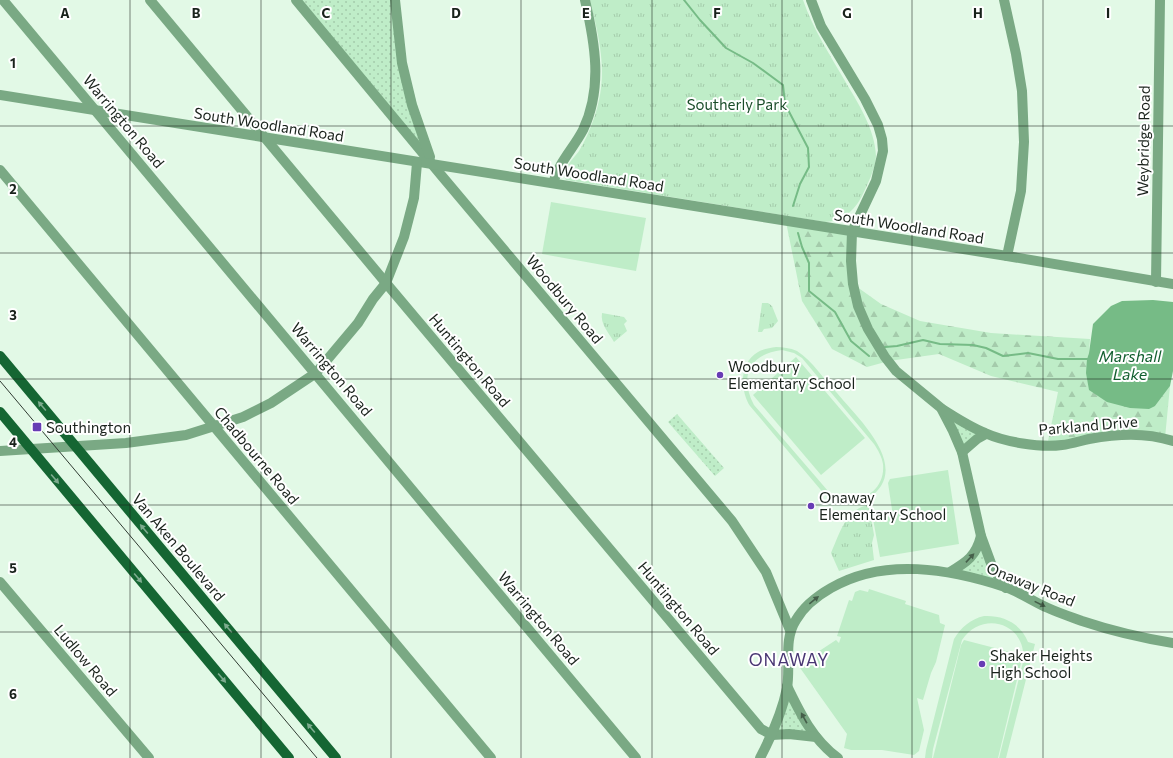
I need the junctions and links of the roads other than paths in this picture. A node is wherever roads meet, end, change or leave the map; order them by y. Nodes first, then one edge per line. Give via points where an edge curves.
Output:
1 (3, 0) edge
2 (150, 0) edge
3 (296, 0) edge
4 (395, 0) edge
5 (585, 0) edge
6 (811, 0) edge
7 (1004, 0) edge
8 (1160, 0) edge
9 (0, 95) edge
10 (96, 110) junction
11 (414, 111) junction
12 (398, 121) junction
13 (265, 138) junction
14 (417, 163) junction
15 (433, 165) junction
16 (0, 170) edge
17 (553, 183) junction
18 (852, 232) junction
19 (1007, 256) junction
20 (1156, 282) junction
21 (386, 283) junction
22 (1173, 284) edge
23 (0, 356) edge
24 (316, 373) junction
25 (940, 408) junction
26 (0, 412) edge
27 (214, 426) junction
28 (986, 434) junction
29 (1173, 441) edge
30 (76, 447) junction
31 (30, 448) junction
32 (0, 451) edge
33 (962, 452) junction
34 (981, 536) junction
35 (950, 572) junction
36 (0, 582) edge
37 (1006, 588) junction
38 (790, 630) junction
39 (1173, 643) edge
40 (787, 686) junction
41 (772, 735) junction
42 (816, 737) junction
43 (148, 758) edge
44 (289, 758) edge
45 (336, 758) edge
46 (491, 758) edge
47 (636, 758) edge
48 (760, 758) edge
49 (838, 758) edge

1 - 10 street, Warrington Road
2 - 13 street, Huntington Road
3 - 12 street, Woodbury Road
4 - 11 street via 402,63
5 - 17 street via 595,47 596,83 588,119 560,165
6 - 18 street via 821,26 865,99 882,139 883,151 876,181
7 - 19 street via 1022,91 1024,142 1021,191
8 - 20 street, Weybridge Road
9 - 10 street, South Woodland Road
10 - 13 street, South Woodland Road
10 - 24 street, Warrington Road
11 - 12 street
11 - 15 street
12 - 15 street, Woodbury Road
13 - 14 street, South Woodland Road
13 - 21 street, Huntington Road
14 - 15 street, South Woodland Road
14 - 21 street via 414,198 404,237
15 - 17 street, South Woodland Road
15 - 38 street, Woodbury Road via 732,521 766,572
16 - 27 street, Chadbourne Road
17 - 18 street, South Woodland Road
18 - 19 street, South Woodland Road
18 - 25 street via 853,284 858,306 868,329 878,348 896,371
19 - 20 street, South Woodland Road
20 - 22 street, South Woodland Road
21 - 24 street via 358,323
21 - 41 street, Huntington Road via 761,729
30 -> 23 main road, Van Aken Boulevard
24 - 27 street via 271,403 243,417
24 - 47 street, Warrington Road
25 - 28 street, Parkland Drive
25 - 33 street
26 - 31 main road
27 - 30 street via 186,435
27 - 46 street, Chadbourne Road
28 - 29 street, Parkland Drive via 1030,445 1047,446 1115,435 1151,436
28 - 33 street
30 - 31 street
45 -> 30 main road, Van Aken Boulevard
31 - 32 street
31 -> 44 main road
33 - 34 street
35 -> 34 street via 963,565 973,555
34 - 37 street via 992,566
35 - 37 street, Onaway Road
38 -> 35 street, Onaway Road via 804,608 836,585 851,578 876,571 901,569
36 - 43 street, Ludlow Road
37 -> 39 street, Onaway Road via 1082,621 1136,637
38 - 40 street, Onaway Road
40 - 41 street, Onaway Road
42 -> 40 street
41 - 42 street
41 - 48 street, Onaway Road
42 - 49 street

